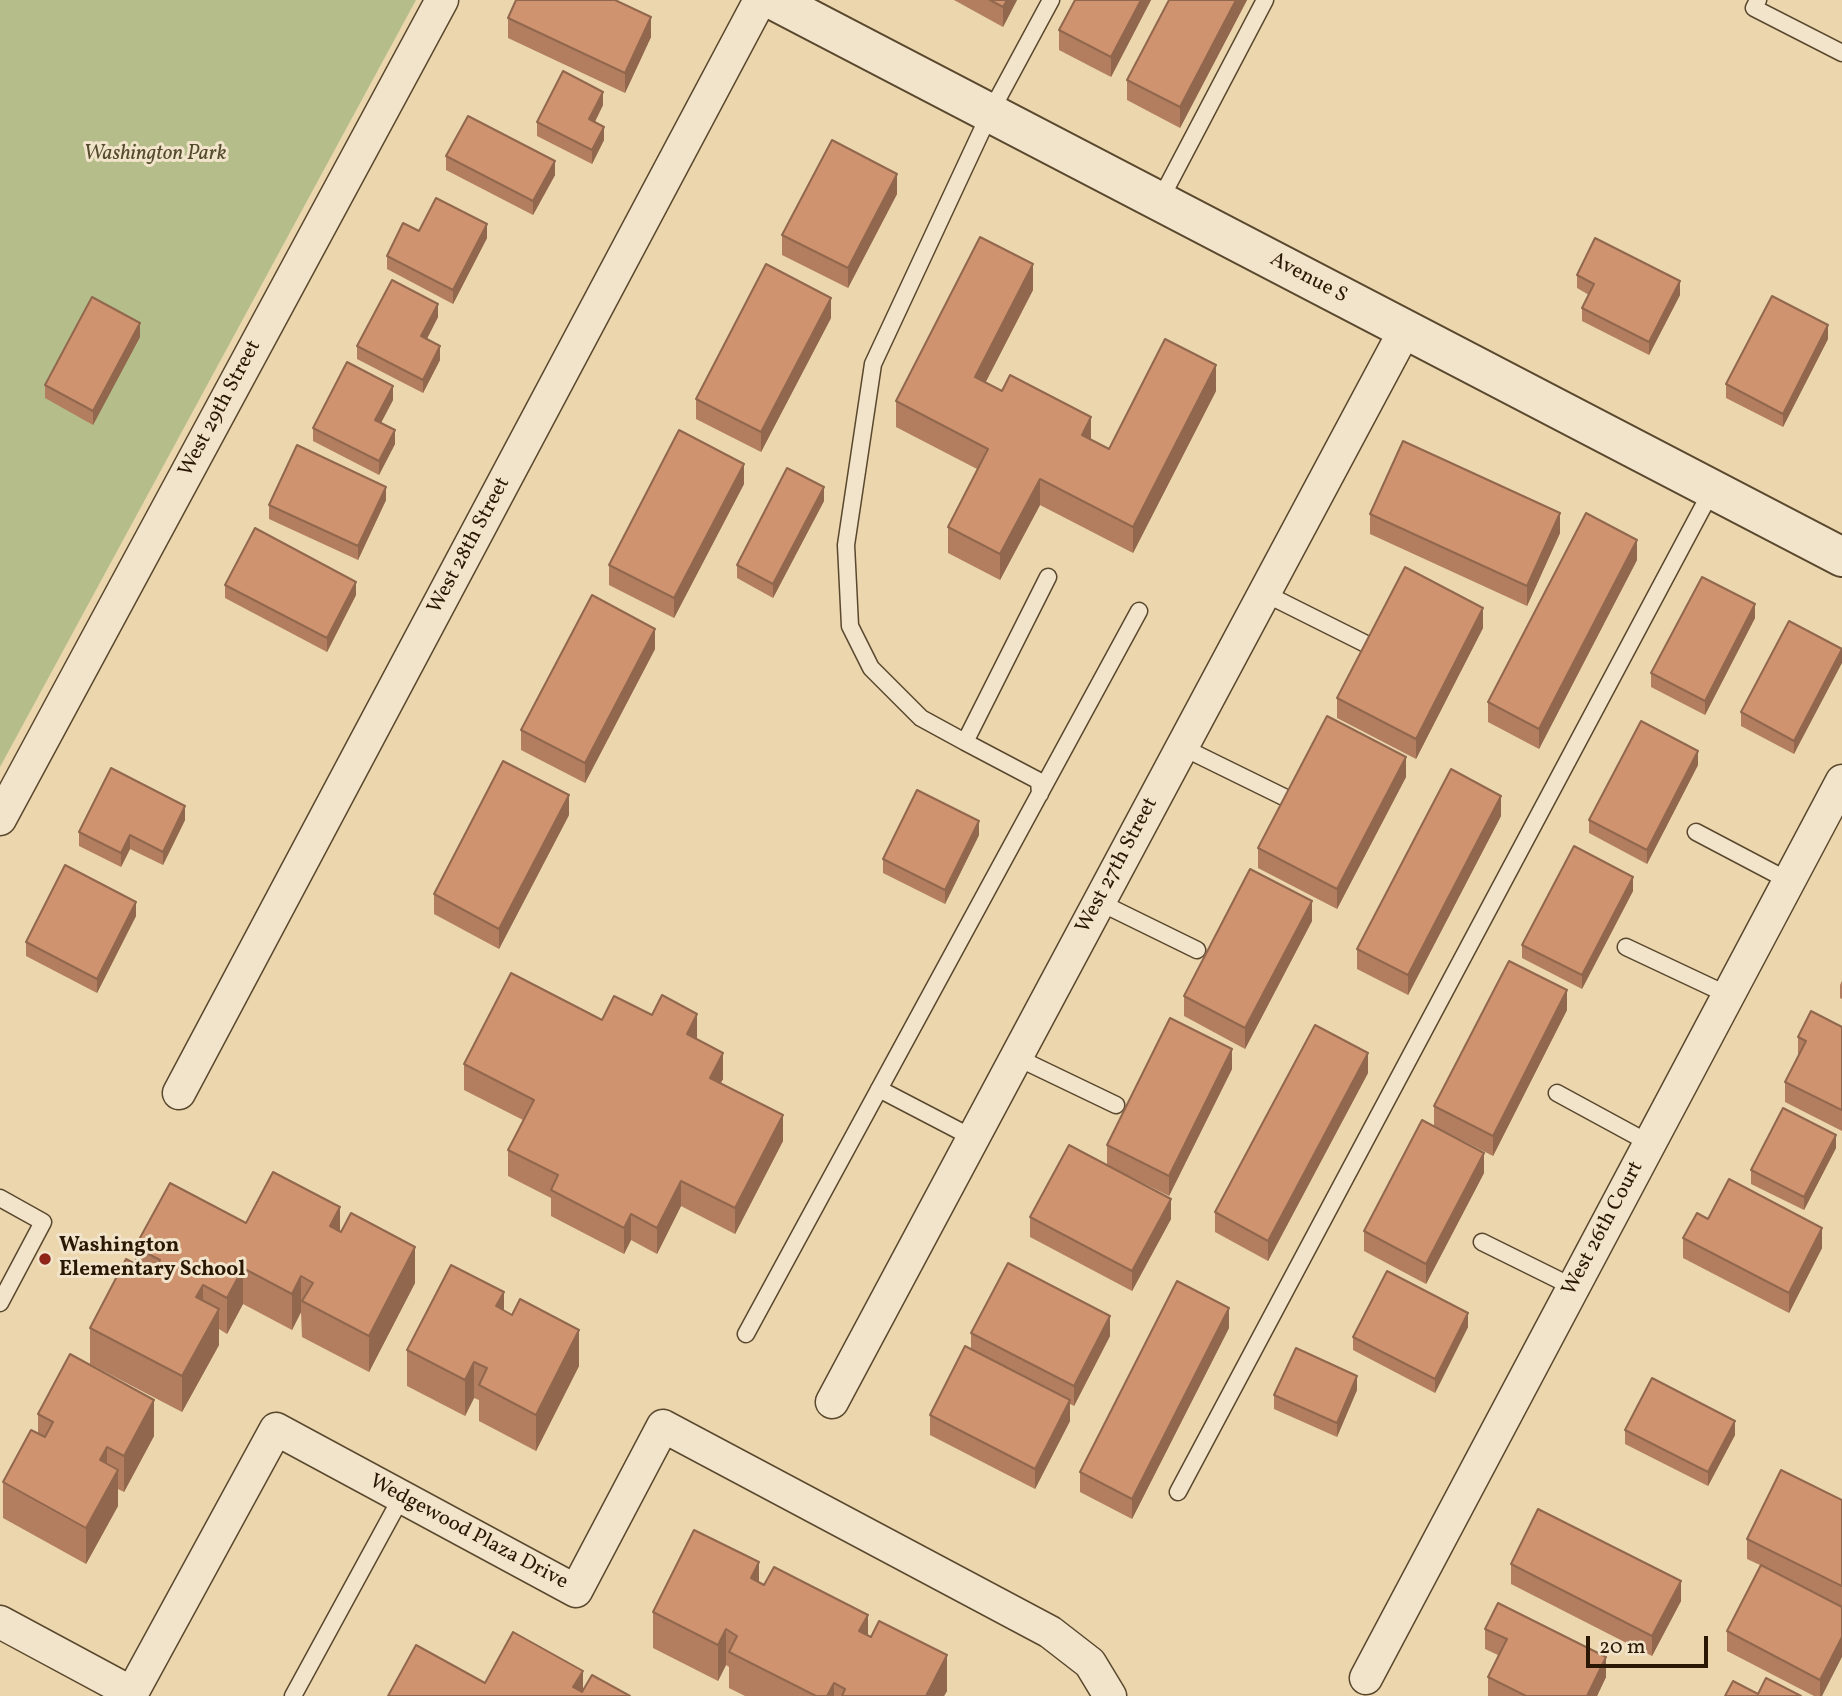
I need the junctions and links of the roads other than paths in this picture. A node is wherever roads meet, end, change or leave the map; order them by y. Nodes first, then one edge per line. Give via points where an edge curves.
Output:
1 (442, 0) edge
2 (760, 0) edge
3 (774, 0) edge
4 (1051, 0) edge
5 (1265, 0) edge
6 (1758, 0) edge
7 (1842, 53) edge
8 (990, 113) junction
9 (1158, 202) junction
10 (1405, 330) junction
11 (1712, 490) junction
12 (1842, 557) edge
13 (1048, 577) dead end
14 (1264, 593) junction
15 (1139, 611) dead end
16 (1364, 643) edge
17 (965, 742) junction
18 (1182, 747) junction
19 (1842, 781) edge
20 (1040, 794) junction
21 (1290, 800) edge
22 (0, 818) edge
23 (1696, 832) dead end
24 (1788, 881) junction
25 (1099, 902) junction
26 (1626, 947) dead end
27 (1197, 950) dead end
28 (1728, 995) junction
29 (1016, 1057) junction
30 (879, 1089) junction
31 (179, 1093) dead end
32 (1557, 1093) dead end
33 (1116, 1105) dead end
34 (973, 1138) junction
35 (1649, 1143) junction
36 (0, 1198) edge
37 (1482, 1242) dead end
38 (1573, 1287) junction
39 (0, 1303) edge
40 (746, 1334) dead end
41 (832, 1402) dead end
42 (1178, 1492) dead end
43 (401, 1498) junction
44 (0, 1622) edge
45 (1366, 1678) dead end
46 (135, 1694) edge
47 (293, 1696) edge
48 (1111, 1696) edge

1 - 22 street, West 29th Street
2 - 31 street, West 28th Street
3 - 8 street, Avenue S
4 - 8 lane
5 - 9 lane
6 - 7 lane via 1754,8
8 - 9 street, Avenue S
8 - 17 lane via 873,364 846,545 850,626 871,668 921,719
9 - 10 street, Avenue S
10 - 11 street, Avenue S
10 - 14 street, West 27th Street
11 - 12 street, Avenue S
11 - 42 lane
13 - 17 lane
14 - 16 lane
14 - 18 street, West 27th Street
15 - 20 lane
17 - 20 lane via 1039,781
18 - 21 lane
18 - 25 street, West 27th Street
19 - 24 street, West 26th Court
20 - 30 lane
23 - 24 lane
24 - 28 street, West 26th Court
25 - 27 lane
25 - 29 street, West 27th Street
26 - 28 lane
28 - 35 street, West 26th Court
29 - 33 lane
29 - 34 street, West 27th Street
30 - 34 lane
30 - 40 lane
32 - 35 lane
34 - 41 street, West 27th Street
35 - 38 street, West 26th Court
36 - 39 lane via 43,1222
37 - 38 lane
38 - 45 street, West 26th Court
43 - 46 street, Wedgewood Plaza Drive via 276,1429
43 - 47 lane
43 - 48 street, Wedgewood Plaza Drive via 576,1591 663,1426 1050,1632 1090,1663
44 - 46 street, Wedgewood Plaza Drive

